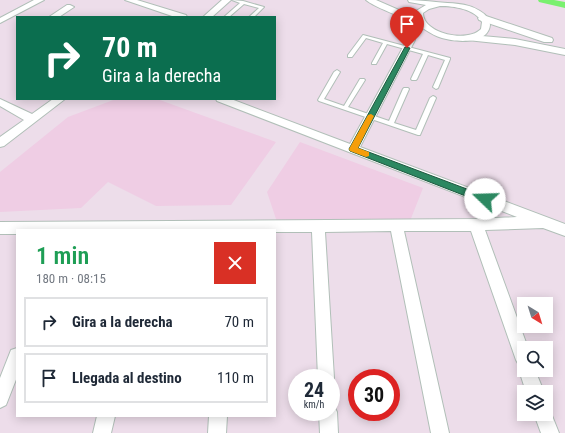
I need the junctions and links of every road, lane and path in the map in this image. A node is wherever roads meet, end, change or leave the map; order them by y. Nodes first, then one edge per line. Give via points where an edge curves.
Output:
1 (40, 0) edge
2 (129, 0) edge
3 (227, 0) edge
4 (234, 0) edge
5 (370, 0) edge
6 (412, 0) edge
7 (244, 2) junction
8 (434, 4) junction
9 (70, 7) dead end
10 (61, 12) junction
11 (55, 16) edge
12 (72, 16) edge
13 (180, 16) edge
14 (208, 16) edge
15 (227, 16) edge
16 (252, 16) edge
17 (483, 18) junction
18 (0, 21) edge
19 (420, 22) junction
20 (471, 38) junction
21 (386, 42) junction
22 (409, 44) junction
23 (565, 45) edge
24 (565, 52) edge
25 (426, 53) junction
26 (350, 56) dead end
27 (374, 62) dead end
28 (337, 72) dead end
29 (362, 80) dead end
30 (414, 80) dead end
31 (436, 87) dead end
32 (406, 89) dead end
33 (433, 98) dead end
34 (59, 100) edge
35 (224, 100) edge
36 (0, 102) edge
37 (345, 108) junction
38 (370, 117) junction
39 (32, 119) junction
40 (390, 124) junction
41 (0, 143) edge
42 (353, 149) junction
43 (543, 222) junction
44 (396, 225) junction
45 (476, 225) junction
46 (318, 226) junction
47 (0, 228) edge
48 (235, 228) edge
49 (67, 229) edge
50 (150, 229) edge
51 (565, 230) edge
52 (517, 341) edge
53 (16, 359) edge
54 (326, 369) edge
55 (0, 399) edge
56 (106, 417) edge
57 (218, 417) edge
58 (329, 421) edge
59 (546, 421) edge
60 (102, 433) edge
61 (217, 433) edge
62 (330, 433) edge
63 (440, 433) edge
64 (550, 433) edge

1 - 18 street
2 - 13 street
3 - 14 street
4 - 7 lane
5 - 19 street
6 - 8 street
7 - 15 lane
7 - 16 lane via 262,7
8 - 17 street via 464,7
8 - 19 street via 420,12
9 - 10 street
10 - 11 street
10 - 12 street
17 - 20 street via 486,25 484,32
17 - 23 street
19 - 20 street via 432,32 445,37
20 - 24 street via 515,42
21 - 22 lane
21 - 26 lane via 365,36
21 - 27 lane
22 - 25 lane
22 - 38 street
25 - 30 lane
25 - 31 lane via 448,59
28 - 37 lane via 321,100
29 - 37 lane
32 - 40 lane
33 - 40 lane via 418,133
34 - 39 street
35 - 42 street
36 - 39 street
37 - 38 lane
38 - 40 lane
38 - 42 street
39 - 41 street
42 - 43 street
43 - 45 street
43 - 51 street
44 - 45 street
44 - 46 street
44 - 63 street
45 - 52 street
46 - 48 street
46 - 54 street
47 - 49 street
48 - 50 street
49 - 50 street
53 - 55 street
56 - 60 street
57 - 61 street
58 - 62 street
59 - 64 street

